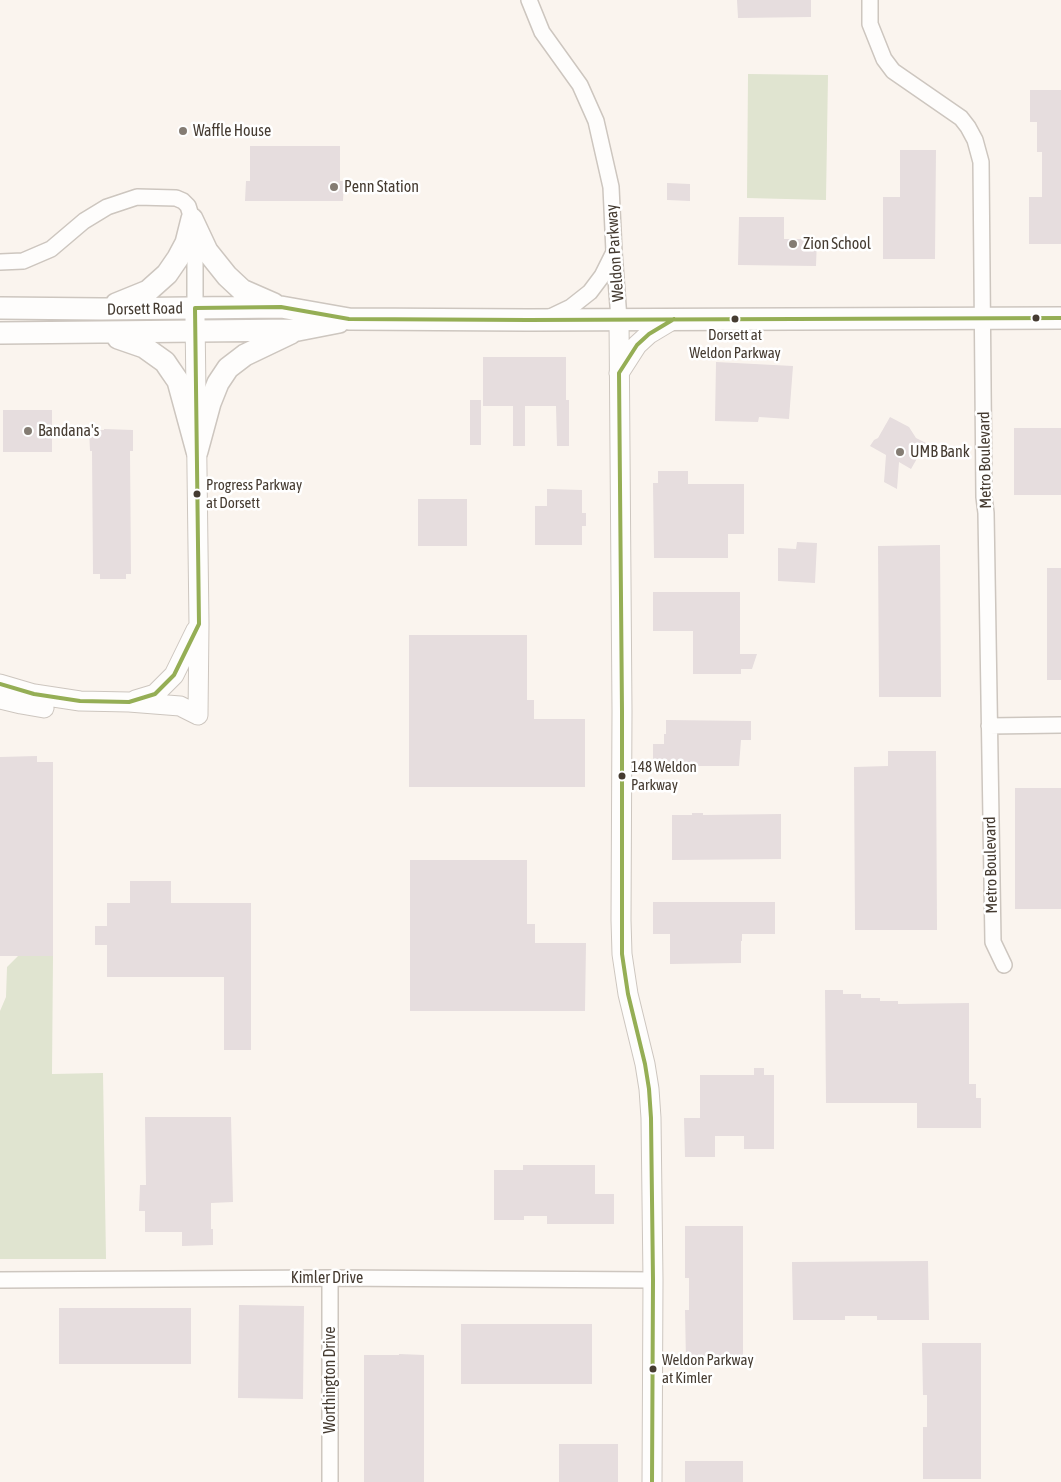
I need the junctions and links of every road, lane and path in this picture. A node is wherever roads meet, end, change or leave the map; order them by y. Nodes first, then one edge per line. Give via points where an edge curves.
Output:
1 (529, 0) edge
2 (870, 0) edge
3 (192, 220) junction
4 (614, 252) junction
5 (0, 262) edge
6 (281, 307) junction
7 (0, 308) edge
8 (195, 308) junction
9 (101, 309) junction
10 (984, 318) junction
11 (1061, 318) edge
12 (674, 319) junction
13 (349, 320) junction
14 (544, 320) junction
15 (619, 320) junction
16 (298, 330) junction
17 (195, 331) junction
18 (0, 333) edge
19 (104, 333) junction
20 (620, 373) junction
21 (198, 452) junction
22 (199, 624) junction
23 (0, 684) edge
24 (0, 699) edge
25 (129, 702) junction
26 (0, 703) edge
27 (20, 704) junction
28 (198, 715) junction
29 (1061, 725) edge
30 (989, 726) junction
31 (1004, 965) dead end
32 (330, 1278) junction
33 (0, 1280) edge
34 (653, 1280) junction
35 (330, 1482) edge
36 (652, 1482) edge

1 - 4 street, Weldon Parkway via 542,32 580,86 596,120 611,187
2 - 10 street, Metro Boulevard via 870,24 893,71 961,118 975,140 982,178
3 - 5 street via 188,206 176,198 138,197 107,207 84,221 51,250 23,261
3 - 6 main road via 207,252 226,276 242,290
3 - 8 street
3 - 9 main road via 186,243 167,274 148,291
4 - 14 street via 590,292 571,307
4 - 15 street, Weldon Parkway
6 - 8 main road, Dorsett Road
6 - 13 main road, Dorsett Road
7 - 9 main road, Dorsett Road
8 - 9 main road, Dorsett Road
8 - 17 street
10 - 11 main road, Dorsett Road
10 - 12 main road, Dorsett Road
10 - 30 street, Metro Boulevard
12 - 15 main road, Dorsett Road
12 - 20 street via 637,345
13 - 14 main road, Dorsett Road
13 - 16 main road, Dorsett Road
14 - 15 main road, Dorsett Road
15 - 20 street, Weldon Parkway
16 - 17 main road, Dorsett Road
16 - 21 main road via 244,355 228,368 210,403
17 - 19 main road, Dorsett Road
17 - 21 street
18 - 19 main road, Dorsett Road
19 - 21 main road via 144,347 165,362 178,382
20 - 34 street, Weldon Parkway via 622,954 644,1057 652,1118
21 - 22 street
22 - 25 street via 174,675 155,694
22 - 28 street
23 - 25 street via 34,694 80,701
24 - 27 street
25 - 28 street via 180,706
26 - 27 street
27 - 28 street via 96,714
29 - 30 street
30 - 31 street, Metro Boulevard via 993,942
32 - 33 street, Kimler Drive
32 - 34 street, Kimler Drive
32 - 35 street, Worthington Drive
34 - 36 street, Weldon Parkway

